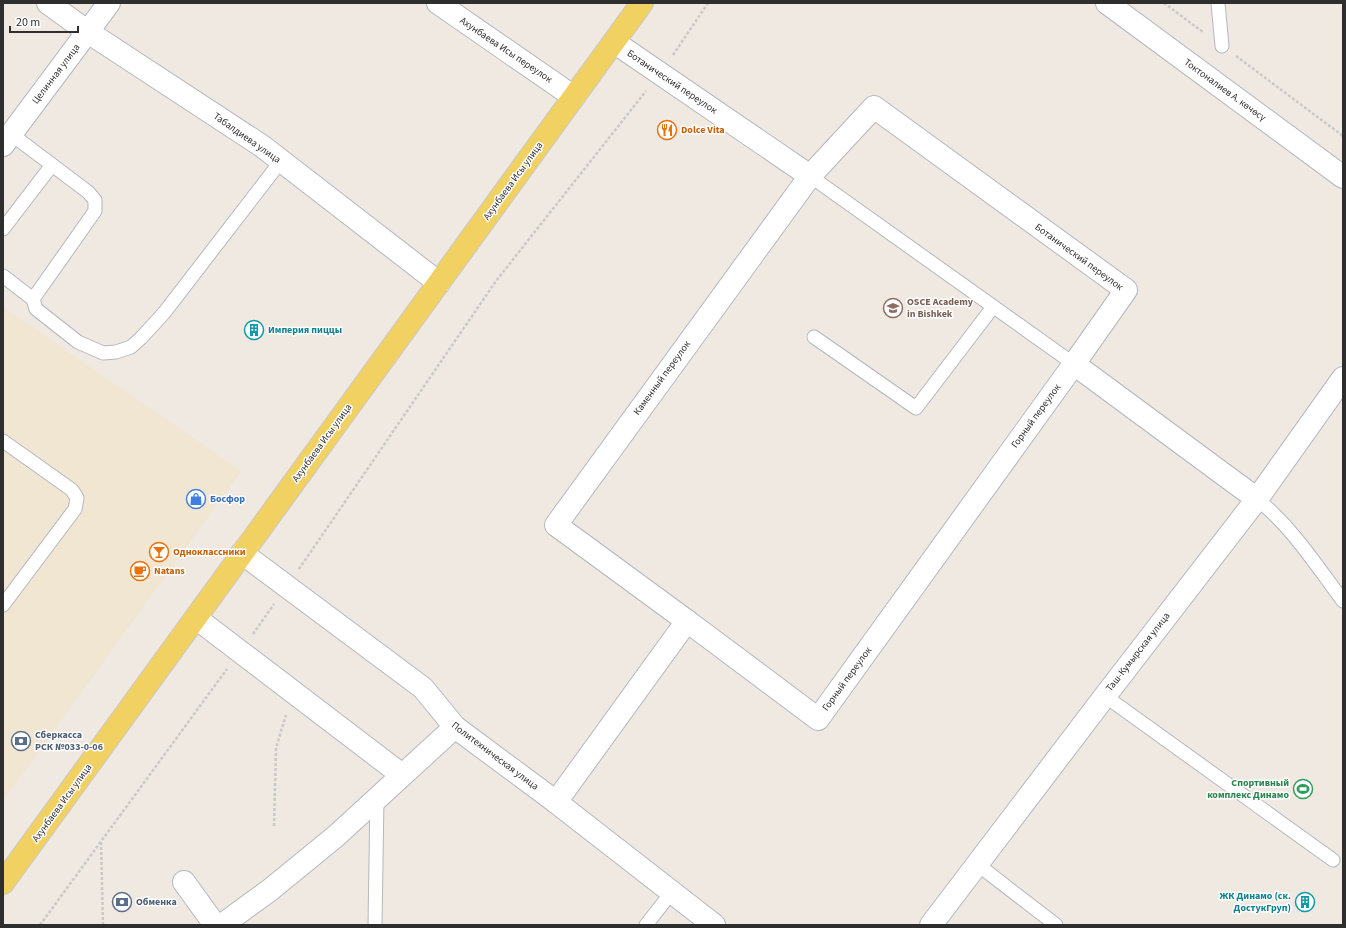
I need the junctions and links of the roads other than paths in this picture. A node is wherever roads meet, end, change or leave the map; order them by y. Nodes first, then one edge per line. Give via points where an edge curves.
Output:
1 (48, 3) edge
2 (110, 3) edge
3 (438, 3) edge
4 (642, 3) edge
5 (1107, 3) edge
6 (1218, 3) edge
7 (88, 32) junction
8 (614, 42) junction
9 (1222, 46) road end
10 (574, 97) junction
11 (874, 107) joint
12 (7, 139) edge
13 (281, 161) junction
14 (52, 165) junction
15 (810, 176) junction
16 (1343, 177) edge
17 (3, 228) edge
18 (3, 276) edge
19 (439, 283) junction
20 (33, 299) junction
21 (993, 307) junction
22 (814, 337) dead end
23 (1074, 364) junction
24 (1343, 378) edge
25 (3, 441) edge
26 (1257, 499) junction
27 (242, 553) junction
28 (1343, 601) edge
29 (3, 605) edge
30 (196, 618) junction
31 (687, 621) junction
32 (1104, 696) junction
33 (455, 727) junction
34 (402, 775) junction
35 (377, 798) junction
36 (556, 802) junction
37 (1333, 860) dead end
38 (977, 864) junction
39 (184, 882) dead end
40 (3, 884) edge
41 (671, 893) junction
42 (214, 925) edge
43 (222, 925) edge
44 (375, 925) edge
45 (646, 925) edge
46 (714, 925) edge
47 (931, 925) edge
48 (1056, 925) edge

1 - 7 street, Табалдиева улица
2 - 7 street, Целинная улица
3 - 10 street, Ахунбаева Исы переулок
4 - 8 main road, Ахунбаева Исы улица
5 - 16 street, Токтоналиев А. көчөсү
6 - 9 lane
7 - 12 street, Целинная улица
7 - 13 street, Табалдиева улица
8 - 10 main road, Ахунбаева Исы улица
8 - 15 street, Ботанический переулок
10 - 19 main road, Ахунбаева Исы улица
11 - 15 street, Каменный переулок
11 - 23 street, Ботанический переулок via 1126,290
12 - 14 lane
13 - 19 street, Табалдиева улица
13 - 20 lane via 164,313 131,347 116,352 103,352 78,342 36,309
14 - 17 lane
14 - 20 lane via 88,192 94,200 95,211
15 - 21 lane
15 - 31 street, Каменный переулок via 556,525
18 - 20 lane
19 - 27 main road, Ахунбаева Исы улица
21 - 22 lane via 916,408
21 - 23 lane
23 - 26 street
23 - 31 street, Горный переулок via 818,719
24 - 26 street, Таш-Кумырская улица
25 - 29 lane via 72,490 77,498 75,509
26 - 28 lane via 1290,531
26 - 32 street, Таш-Кумырская улица
27 - 30 main road, Ахунбаева Исы улица
27 - 33 street, Политехническая улица via 423,688
30 - 34 street
30 - 40 main road, Ахунбаева Исы улица
31 - 36 street
32 - 37 lane
32 - 38 street, Таш-Кумырская улица
33 - 34 street
33 - 36 street, Политехническая улица
34 - 35 street
35 - 43 street via 336,836
35 - 44 lane
36 - 41 street, Политехническая улица
38 - 47 street, Таш-Кумырская улица
38 - 48 lane
39 - 42 street
41 - 45 lane
41 - 46 street, Политехническая улица

